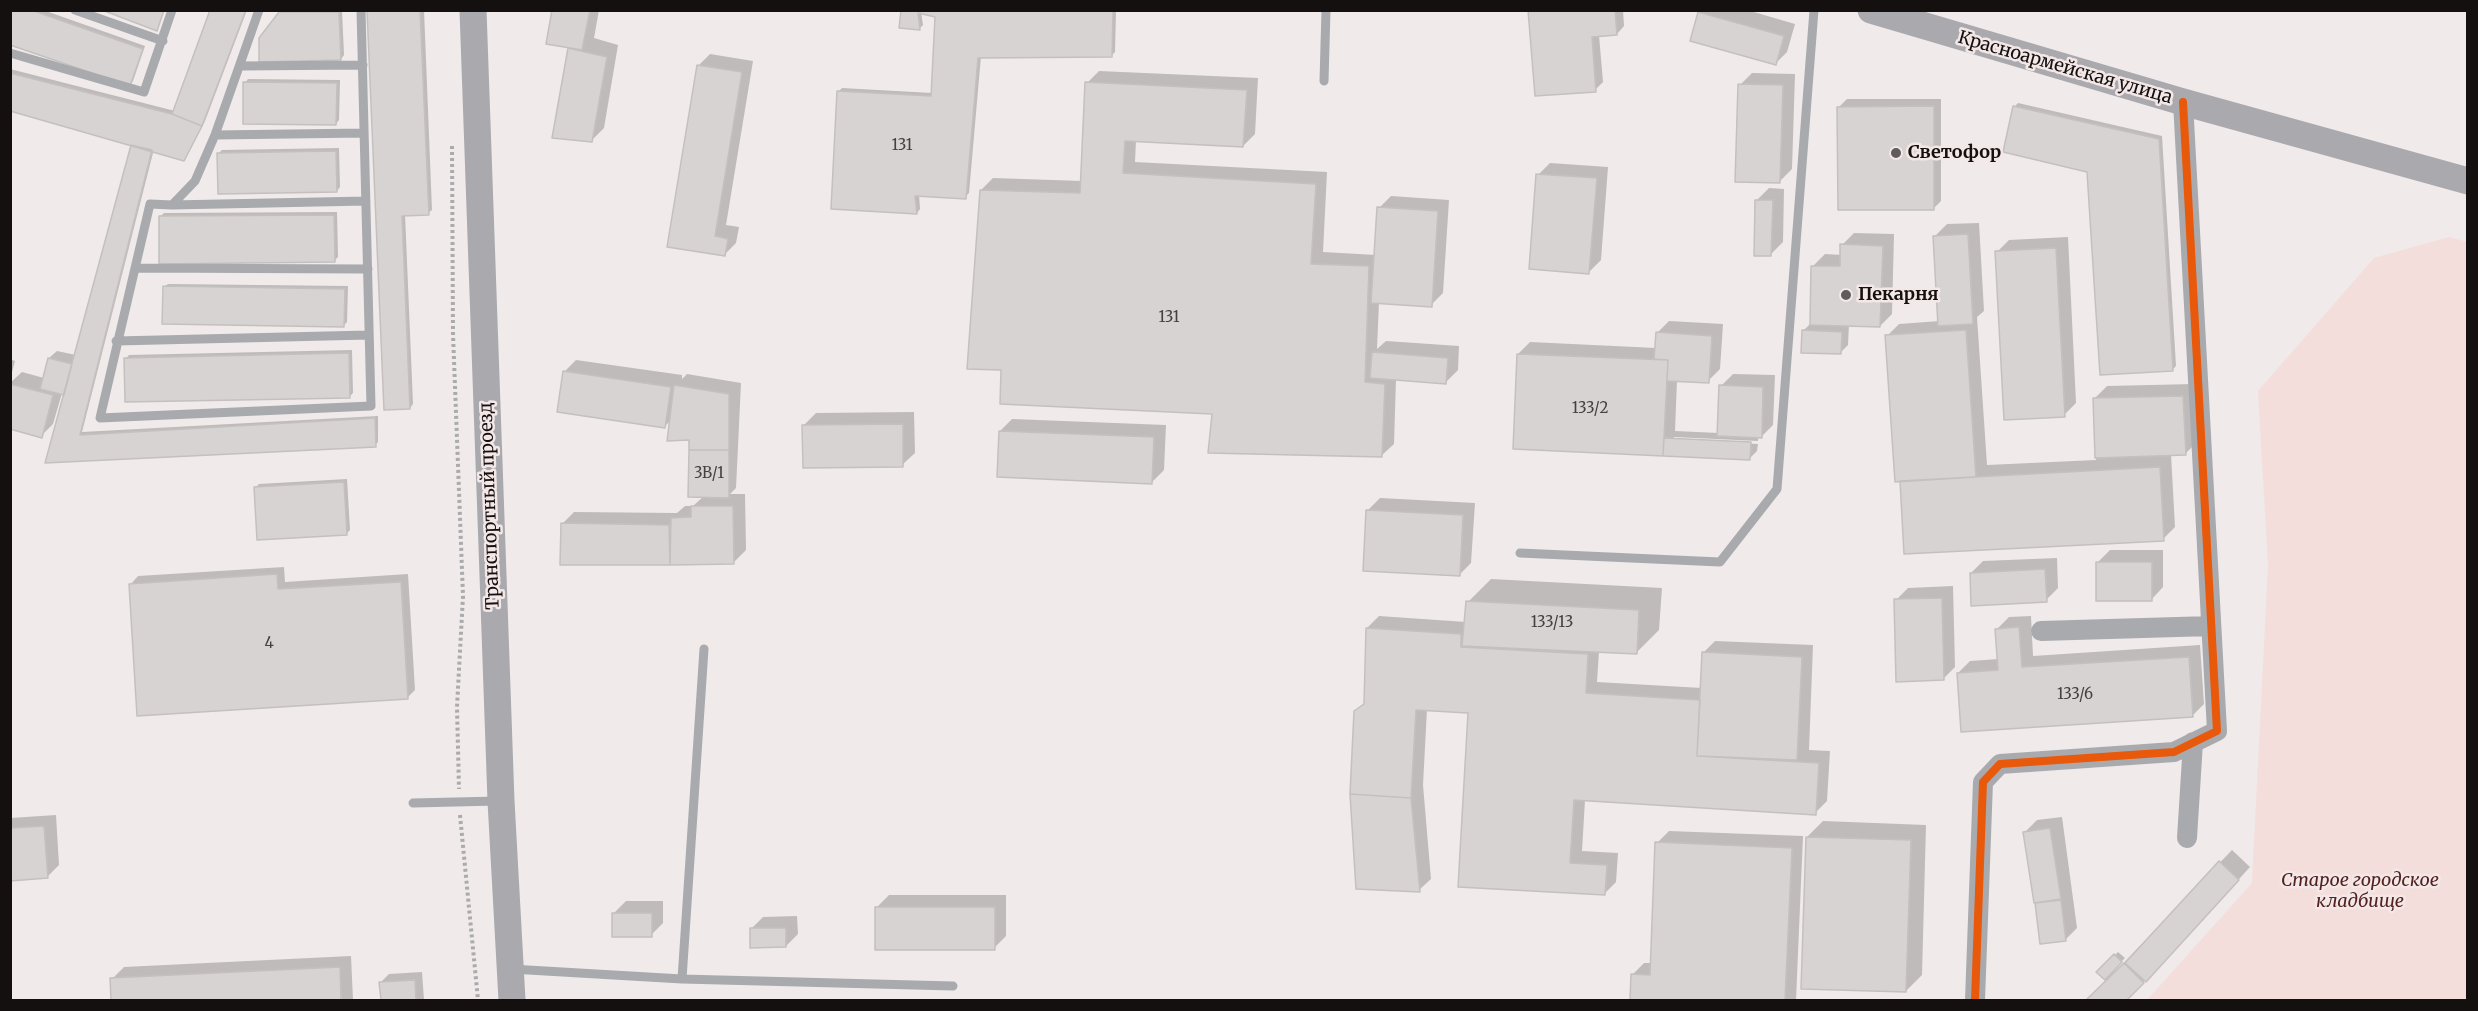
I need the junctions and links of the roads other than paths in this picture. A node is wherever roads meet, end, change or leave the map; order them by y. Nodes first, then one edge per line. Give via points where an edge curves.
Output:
1 (75, 10) edge
2 (172, 10) edge
3 (259, 10) edge
4 (361, 10) edge
5 (473, 10) edge
6 (1326, 10) edge
7 (1814, 10) edge
8 (1871, 10) edge
9 (163, 41) junction
10 (10, 53) edge
11 (363, 65) junction
12 (240, 66) junction
13 (1324, 81) dead end
14 (2183, 102) junction
15 (364, 133) junction
16 (215, 135) junction
17 (2468, 181) edge
18 (366, 201) junction
19 (172, 205) junction
20 (135, 268) junction
21 (368, 269) junction
22 (369, 335) junction
23 (116, 341) junction
24 (1520, 553) dead end
25 (2211, 626) junction
26 (2041, 631) dead end
27 (704, 649) dead end
28 (2193, 742) junction
29 (501, 801) junction
30 (412, 803) dead end
31 (2187, 838) dead end
32 (509, 968) junction
33 (682, 979) junction
34 (953, 986) dead end
35 (512, 1000) edge
36 (1975, 1000) edge

1 - 9 lane
2 - 9 lane
3 - 12 lane
4 - 11 lane
5 - 29 main road, Транспортный проезд
6 - 13 lane
7 - 24 lane via 1777,489 1720,562
8 - 14 main road, Красноармейская улица
9 - 10 lane via 144,92
11 - 12 lane
11 - 15 lane
12 - 16 lane
14 - 17 main road, Красноармейская улица
14 - 25 street
15 - 16 lane
15 - 18 lane
16 - 19 lane via 195,181
18 - 19 lane
18 - 21 lane
19 - 20 lane via 150,204
20 - 21 lane
20 - 23 lane
21 - 22 lane
22 - 23 lane
22 - 23 lane via 371,406 100,418
25 - 26 street
25 - 28 street via 2217,730
27 - 33 lane
28 - 31 street
28 - 36 street via 2174,752 2000,764 1983,782
29 - 30 lane
29 - 32 main road, Транспортный проезд
32 - 33 lane
32 - 35 main road, Транспортный проезд
33 - 34 lane

